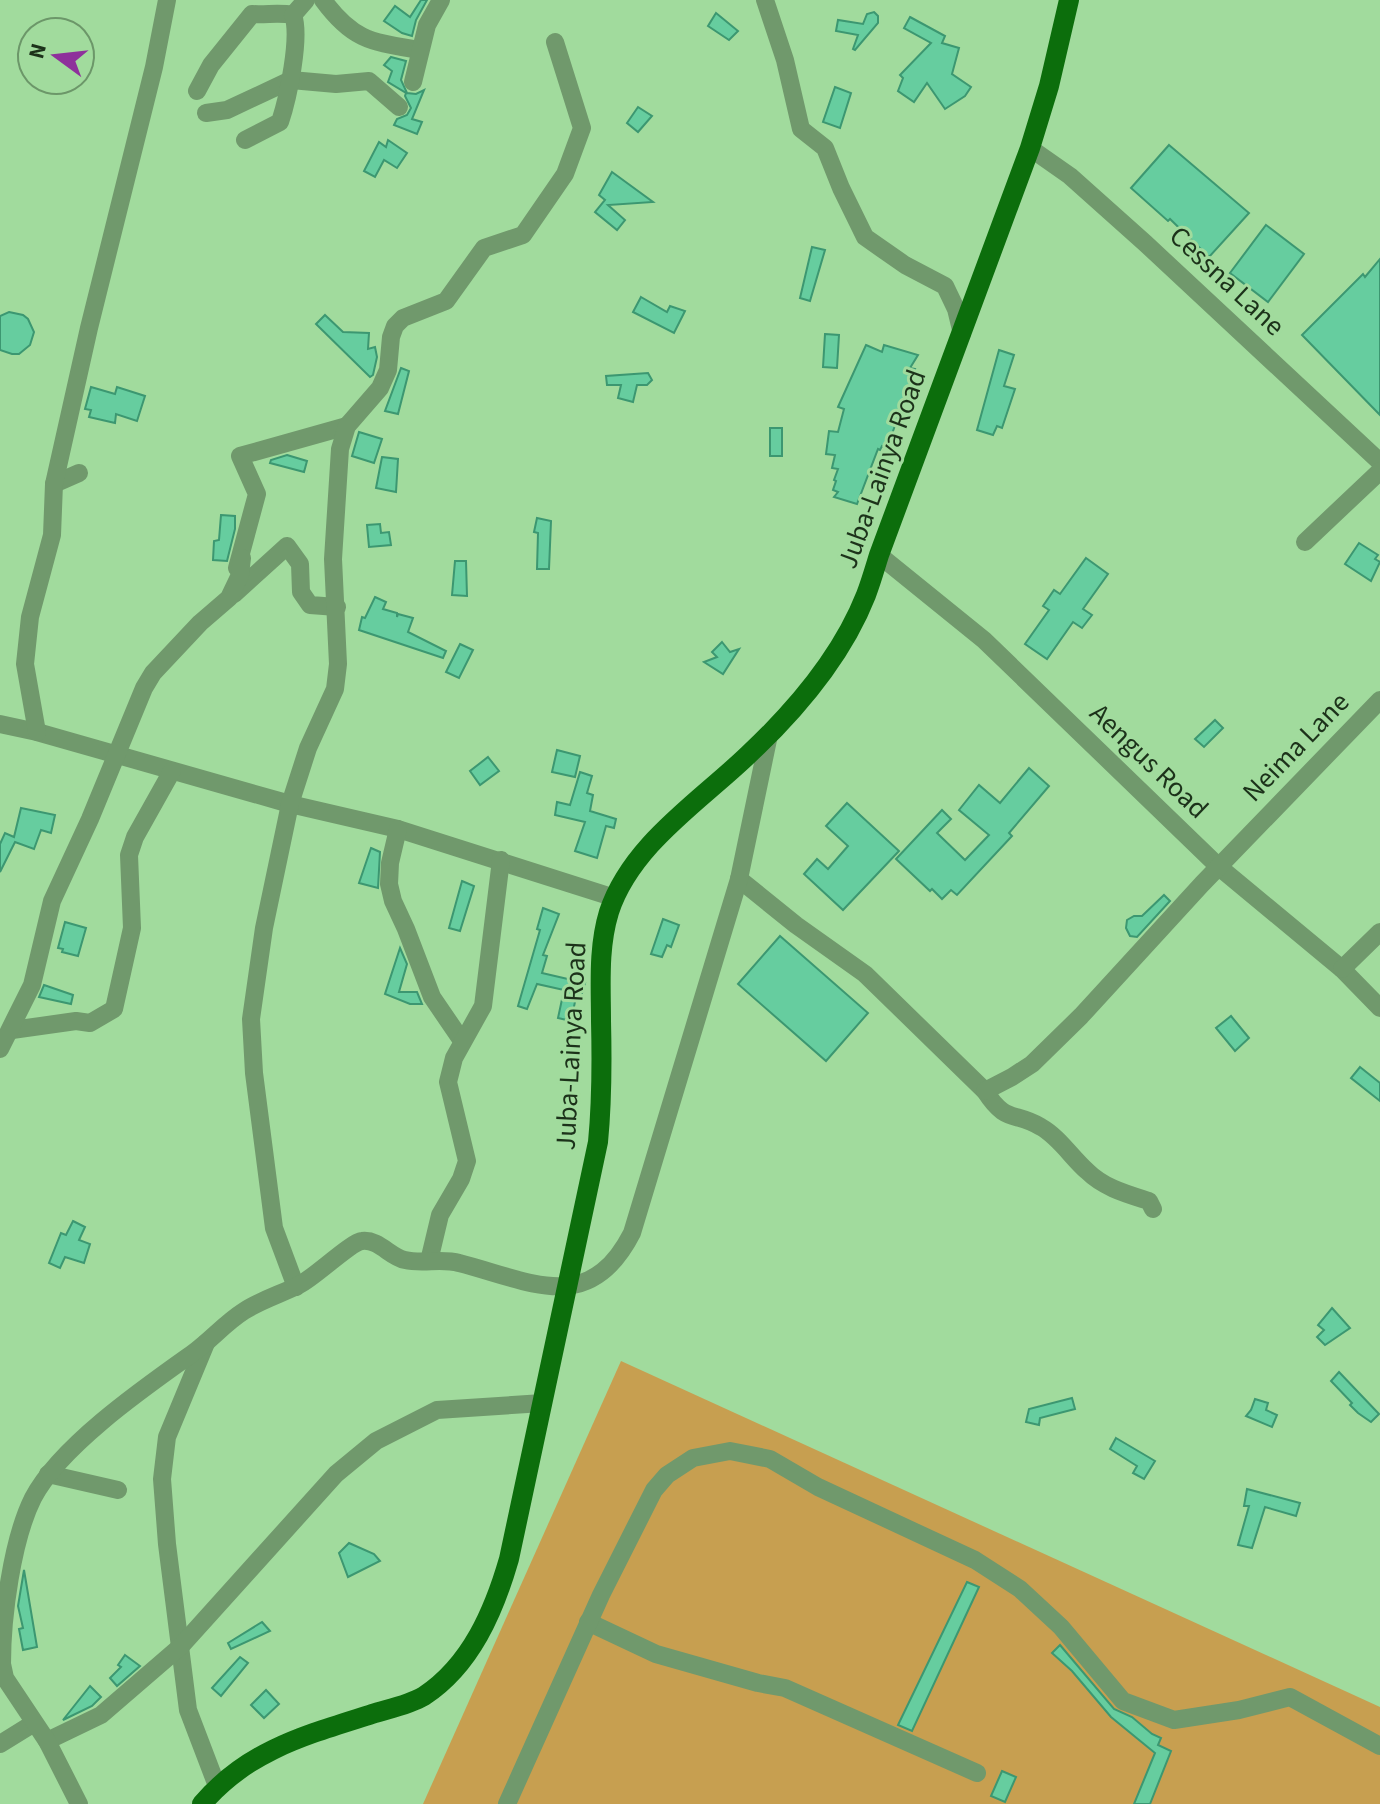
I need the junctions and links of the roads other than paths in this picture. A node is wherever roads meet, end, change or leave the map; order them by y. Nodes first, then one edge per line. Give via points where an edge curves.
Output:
1 (167, 0) edge
2 (306, 0) edge
3 (323, 0) edge
4 (441, 0) edge
5 (765, 0) edge
6 (1069, 0) edge
7 (246, 7) edge
8 (293, 15) junction
9 (555, 42) dead end
10 (419, 50) junction
11 (291, 80) junction
12 (413, 82) dead end
13 (197, 91) dead end
14 (399, 107) dead end
15 (206, 113) dead end
16 (245, 140) dead end
17 (1030, 148) junction
18 (962, 334) junction
19 (347, 426) junction
20 (1380, 462) edge
21 (1380, 471) edge
22 (79, 473) dead end
23 (54, 484) junction
24 (1305, 542) dead end
25 (879, 555) junction
26 (242, 558) dead end
27 (229, 598) junction
28 (337, 607) junction
29 (1380, 700) edge
30 (0, 724) edge
31 (37, 732) junction
32 (769, 735) junction
33 (116, 755) junction
34 (172, 771) junction
35 (290, 804) junction
36 (398, 829) junction
37 (501, 860) junction
38 (1219, 867) junction
39 (739, 879) junction
40 (615, 898) junction
41 (1380, 932) edge
42 (1342, 969) junction
43 (1380, 1008) edge
44 (12, 1030) junction
45 (462, 1041) junction
46 (0, 1049) edge
47 (985, 1091) junction
48 (1153, 1209) dead end
49 (429, 1261) junction
50 (569, 1286) junction
51 (296, 1287) junction
52 (207, 1341) junction
53 (543, 1403) junction
54 (48, 1474) junction
55 (118, 1490) dead end
56 (588, 1622) junction
57 (181, 1646) junction
58 (34, 1723) junction
59 (47, 1741) junction
60 (0, 1744) edge
61 (1380, 1746) edge
62 (977, 1773) dead end
63 (217, 1786) junction
64 (79, 1804) edge
65 (202, 1804) edge
66 (507, 1804) edge

1 - 23 street
2 - 8 street
3 - 10 street via 369,42
4 - 10 street
5 - 18 street via 801,129 825,148 865,237 945,286
6 - 17 main road, Juba-Lainya Road
7 - 8 street via 268,15
7 - 13 street
8 - 11 street via 297,25
9 - 19 street via 582,128 565,174 523,235 484,248 446,301 395,326 380,388
10 - 12 street
11 - 14 street via 369,81
11 - 15 street via 227,110
11 - 16 street via 280,122
17 - 18 main road, Juba-Lainya Road
17 - 20 street, Cessna Lane via 1070,176
18 - 25 main road, Juba-Lainya Road
19 - 27 street via 240,456 257,494
19 - 28 street via 340,449 333,559
21 - 24 street
22 - 23 street
23 - 31 street via 52,535 30,617 25,664
25 - 32 main road, Juba-Lainya Road via 866,597 823,672
25 - 38 street, Aengus Road via 984,640
26 - 27 street
27 - 28 street via 287,546 300,564 301,592 310,605
27 - 33 street via 153,673
28 - 35 street via 335,689
29 - 38 street, Neima Lane
30 - 31 street
31 - 33 street
32 - 39 street
32 - 40 main road, Juba-Lainya Road via 653,842
33 - 34 street
33 - 44 street via 52,901 32,985
34 - 35 street
34 - 44 street via 129,855 132,928 114,1009 90,1023
35 - 36 street
35 - 51 street via 251,1019 274,1228
36 - 37 street
36 - 45 street via 390,863 393,901 432,997
37 - 40 street
37 - 45 street via 483,1006
38 - 42 street, Aengus Road
38 - 47 street, Neima Lane via 1042,1054
39 - 47 street via 865,974
39 - 50 street via 632,1233 612,1266
40 - 50 main road, Juba-Lainya Road via 602,945 598,1142
41 - 42 street
42 - 43 street, Aengus Road
44 - 46 street
45 - 49 street via 448,1082 467,1161 440,1215
47 - 48 street via 1005,1115 1042,1127 1089,1174 1149,1201
49 - 50 street via 455,1262 543,1287
49 - 51 street via 399,1259 365,1240
50 - 53 main road, Juba-Lainya Road
51 - 52 street via 247,1308
52 - 54 street via 112,1414
52 - 57 street via 164,1455 167,1544
53 - 57 street via 437,1410 376,1441 336,1474
53 - 63 main road, Juba-Lainya Road via 500,1590 477,1639 448,1677 421,1698 259,1755
54 - 55 street
54 - 58 street via 22,1527 2,1654 5,1678
56 - 61 street via 654,1490 693,1458 730,1451 770,1459 975,1560 1020,1589 1061,1627 1123,1701 1174,1720 1290,1697
56 - 62 street via 656,1654 785,1688
56 - 66 street
57 - 59 street via 101,1715
57 - 63 street via 188,1710
58 - 59 street
58 - 60 street
59 - 64 street
63 - 65 main road, Juba-Lainya Road

